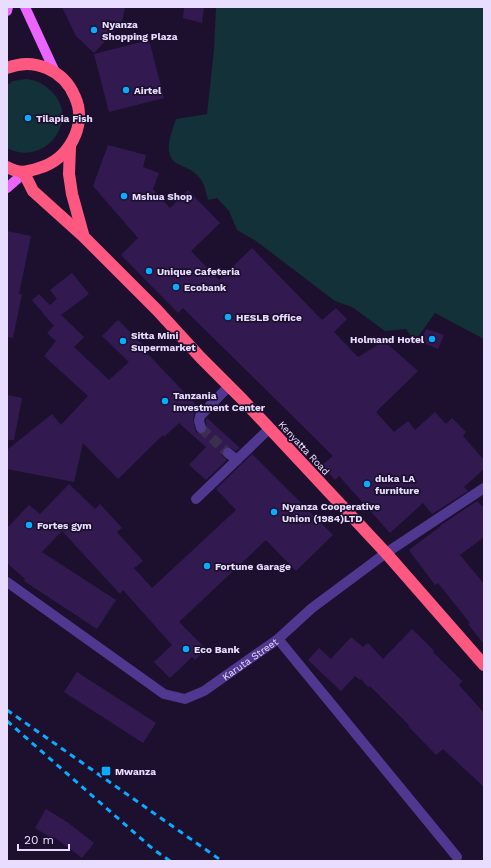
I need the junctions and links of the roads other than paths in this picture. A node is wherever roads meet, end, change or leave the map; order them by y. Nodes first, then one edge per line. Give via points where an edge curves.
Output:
1 (8, 7) edge
2 (25, 7) edge
3 (7, 11) edge
4 (11, 65) edge
5 (55, 72) junction
6 (70, 147) junction
7 (7, 167) edge
8 (24, 173) junction
9 (7, 188) edge
10 (83, 236) junction
11 (229, 386) junction
12 (201, 428) dead end
13 (269, 429) junction
14 (228, 453) tunnel mouth
15 (237, 460) junction
16 (484, 488) edge
17 (196, 499) dead end
18 (386, 553) junction
19 (7, 582) edge
20 (278, 638) junction
21 (484, 665) edge
22 (457, 858) dead end

1 - 3 main road
2 - 5 main road
4 - 5 highway via 40,65
5 - 6 highway via 68,83 76,98 79,115 77,132
6 - 8 highway via 58,159
6 - 10 highway, Kenyatta Road via 69,174
7 - 8 highway
8 - 9 main road
8 - 10 highway, Kenyatta Road via 33,191
10 - 11 highway, Kenyatta Road
11 - 12 street via 200,416
11 - 13 highway, Kenyatta Road
13 - 15 street
13 - 18 highway, Kenyatta Road
14 - 15 street
15 - 17 street
16 - 18 street, Karuta Street
18 - 20 street, Karuta Street via 312,608
18 - 21 highway, Kenyatta Road
19 - 20 street, Karuta Street via 164,694 185,699 204,691
20 - 22 street

